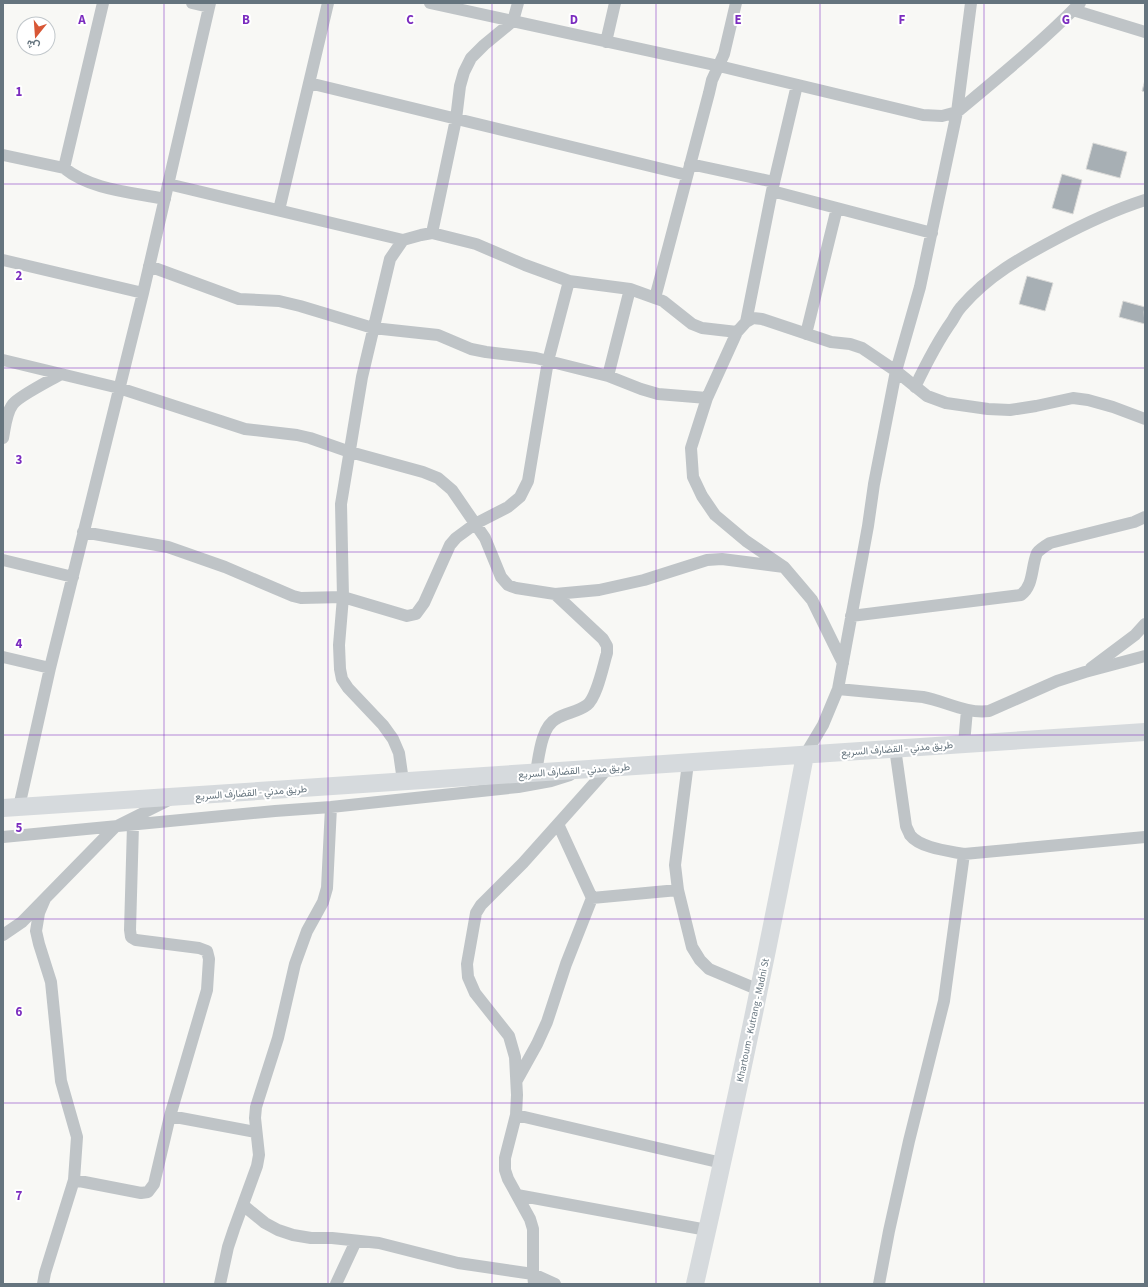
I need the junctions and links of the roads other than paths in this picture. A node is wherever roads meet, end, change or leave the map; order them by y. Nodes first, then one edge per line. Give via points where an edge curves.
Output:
1 (104, 3) edge
2 (192, 3) edge
3 (328, 3) edge
4 (430, 3) edge
5 (518, 3) edge
6 (615, 3) edge
7 (736, 3) edge
8 (969, 4) edge
9 (209, 5) edge
10 (1076, 7) edge
11 (513, 21) junction
12 (1145, 32) edge
13 (606, 42) junction
14 (719, 66) junction
15 (309, 83) junction
16 (797, 85) junction
17 (957, 112) junction
18 (456, 119) junction
19 (3, 155) edge
20 (64, 168) junction
21 (689, 170) junction
22 (168, 184) junction
23 (773, 186) junction
24 (165, 199) junction
25 (1145, 200) edge
26 (837, 208) junction
27 (279, 210) junction
28 (432, 233) junction
29 (932, 233) junction
30 (404, 240) junction
31 (3, 260) edge
32 (149, 266) junction
33 (568, 281) junction
34 (630, 289) junction
35 (143, 293) junction
36 (655, 298) junction
37 (746, 322) junction
38 (373, 328) junction
39 (737, 332) junction
40 (806, 334) junction
41 (3, 360) edge
42 (548, 361) junction
43 (896, 372) junction
44 (61, 374) junction
45 (608, 376) junction
46 (915, 387) junction
47 (119, 388) junction
48 (707, 398) junction
49 (1145, 419) edge
50 (3, 438) edge
51 (350, 452) junction
52 (1145, 517) edge
53 (475, 524) junction
54 (83, 532) junction
55 (3, 560) edge
56 (784, 567) junction
57 (73, 577) junction
58 (555, 594) junction
59 (343, 597) junction
60 (851, 616) junction
61 (1145, 624) edge
62 (1145, 656) edge
63 (3, 657) edge
64 (843, 663) junction
65 (50, 668) junction
66 (1085, 672) junction
67 (838, 689) junction
68 (967, 710) junction
69 (1145, 732) edge
70 (964, 744) junction
71 (895, 748) junction
72 (805, 754) junction
73 (688, 763) junction
74 (608, 768) junction
75 (587, 769) junction
76 (536, 772) junction
77 (402, 782) junction
78 (176, 797) junction
79 (331, 807) junction
80 (11, 808) edge
81 (558, 824) junction
82 (133, 825) junction
83 (115, 827) junction
84 (3, 837) edge
85 (1145, 837) edge
86 (964, 854) junction
87 (678, 890) junction
88 (592, 898) junction
89 (45, 899) junction
90 (3, 936) edge
91 (759, 990) junction
92 (518, 1080) junction
93 (516, 1115) junction
94 (170, 1116) junction
95 (256, 1132) junction
96 (722, 1162) junction
97 (74, 1180) junction
98 (517, 1195) junction
99 (243, 1204) junction
100 (707, 1230) junction
101 (356, 1241) junction
102 (534, 1279) edge
103 (43, 1284) edge
104 (220, 1284) edge
105 (336, 1284) edge
106 (556, 1284) edge
107 (695, 1284) edge
108 (879, 1284) edge

1 - 20 street
2 - 9 street
3 - 15 street
4 - 11 street
5 - 11 street
6 - 13 street
7 - 14 street
8 - 17 street
9 - 22 street
10 - 12 street
10 - 17 street via 1031,50
11 - 13 street
11 - 18 street via 471,58 460,86
13 - 14 street
14 - 16 street
14 - 21 street via 712,80
15 - 18 street
15 - 27 street
16 - 17 street via 924,115 942,116
16 - 23 street
17 - 29 street
18 - 21 street
18 - 28 street
19 - 20 street
20 - 24 street via 73,175 101,187
21 - 23 street
21 - 36 street
22 - 24 street
22 - 27 street
23 - 26 street
23 - 37 street
24 - 32 street
25 - 46 street via 1079,226 1019,258 988,280 962,306 945,330
26 - 29 street
26 - 40 street
27 - 30 street
28 - 30 street
28 - 33 street via 476,244
29 - 43 street
30 - 38 street via 390,259
31 - 35 street
32 - 35 street
32 - 38 street via 239,299 279,301
33 - 34 street
33 - 42 street
34 - 36 street
34 - 45 street
35 - 47 street
36 - 39 street via 663,301 692,324 702,328
37 - 39 street
37 - 40 street via 753,318 762,319
38 - 42 street via 438,335 472,349
38 - 51 street
39 - 48 street
40 - 43 street via 862,348
41 - 44 street
42 - 45 street
42 - 53 street via 528,481 520,497 508,507
43 - 46 street
43 - 60 street
44 - 47 street
44 - 50 street via 13,404
45 - 48 street via 640,390 658,394
46 - 49 street via 928,396 946,403 988,409 1010,410 1073,398 1113,407
47 - 51 street via 245,429 297,434
47 - 54 street
48 - 56 street via 691,448 693,477 715,515 746,541
51 - 53 street via 438,478 452,490
51 - 59 street via 341,504
52 - 60 street via 1043,547 1038,553 1030,583 1021,595
53 - 58 street via 485,538 501,577 508,585
53 - 59 street via 450,545 424,603 416,614 407,616
54 - 57 street
54 - 59 street via 168,547 225,567 293,596
55 - 57 street
56 - 58 street via 722,559 707,560 644,580 599,590
56 - 64 street via 812,600
57 - 65 street
58 - 76 street via 603,639 607,653 594,696 587,704 555,719 546,729
59 - 77 street via 339,645 342,679 393,739 399,753
60 - 64 street
61 - 66 street via 1135,635
62 - 66 street
63 - 65 street
64 - 67 street
65 - 80 street
66 - 68 street via 989,711
67 - 68 street via 929,698
67 - 72 street via 823,725
68 - 70 street
69 - 70 highway, طريق مدني - القضارف السريع
70 - 71 highway, طريق مدني - القضارف السريع
71 - 72 highway, طريق مدني - القضارف السريع
71 - 86 street via 906,826 911,836 926,845
72 - 73 highway, طريق مدني - القضارف السريع
72 - 91 highway, Khartoum - Kutrang - Madni St
73 - 74 highway, طريق مدني - القضارف السريع
73 - 87 street via 675,865
74 - 75 highway, طريق مدني - القضارف السريع
74 - 81 street
75 - 76 highway, طريق مدني - القضارف السريع
75 - 79 street via 551,782 518,788
76 - 77 highway, طريق مدني - القضارف السريع
77 - 78 highway, طريق مدني - القضارف السريع
78 - 80 highway, طريق مدني - القضارف السريع
78 - 83 street
79 - 82 street
79 - 95 street via 327,888 295,964 278,1038 256,1107
81 - 88 street
81 - 92 street via 481,905 476,913 467,964 468,977 475,993 509,1036
82 - 83 street
82 - 94 street via 131,937 136,940 199,948 207,951 209,959 206,990
83 - 84 street
83 - 89 street
85 - 86 street
86 - 108 street via 944,1001 909,1140
87 - 88 street
87 - 91 street via 692,947 700,960 709,969
88 - 92 street via 547,1022
89 - 90 street via 22,922
89 - 97 street via 36,931 51,982 61,1081 77,1137
91 - 96 highway, Khartoum - Kutrang - Madni St
92 - 93 street
93 - 96 street
93 - 98 street via 505,1158 505,1170
94 - 95 street
94 - 97 street via 154,1184 148,1192 141,1193
95 - 99 street via 259,1155
96 - 100 highway, Khartoum - Kutrang - Madni St
97 - 103 street
98 - 100 street
98 - 102 street via 533,1229
99 - 101 street via 265,1223 293,1236
99 - 104 street via 228,1247
100 - 107 highway, Khartoum - Kutrang - Madni St
101 - 102 street
101 - 105 street
102 - 106 street

